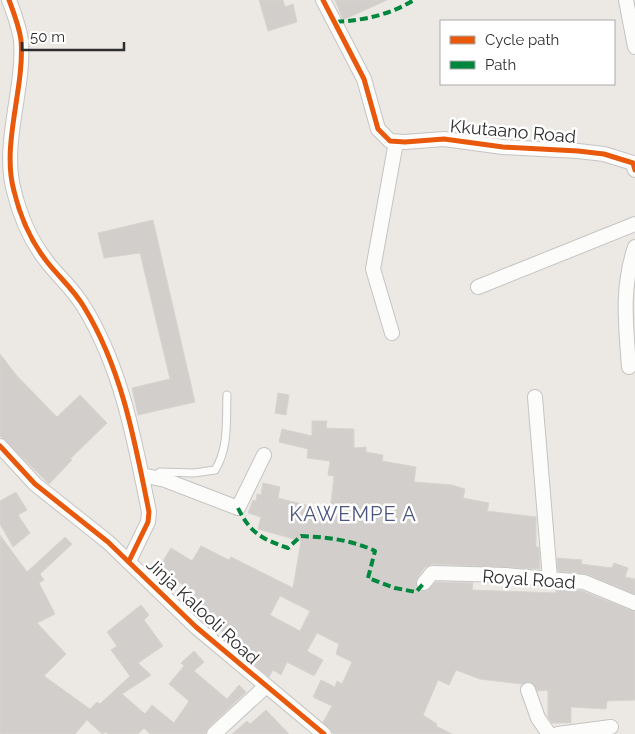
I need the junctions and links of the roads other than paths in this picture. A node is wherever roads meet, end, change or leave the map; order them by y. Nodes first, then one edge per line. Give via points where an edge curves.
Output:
1 (9, 0) edge
2 (323, 0) edge
3 (626, 0) edge
4 (635, 47) edge
5 (396, 142) junction
6 (634, 162) edge
7 (635, 224) edge
8 (635, 247) edge
9 (478, 286) dead end
10 (392, 332) dead end
11 (629, 367) dead end
12 (227, 395) dead end
13 (535, 397) dead end
14 (0, 446) edge
15 (264, 455) dead end
16 (148, 476) junction
17 (129, 560) junction
18 (550, 578) junction
19 (424, 583) dead end
20 (635, 603) edge
21 (265, 687) junction
22 (528, 690) dead end
23 (611, 727) dead end
24 (214, 734) edge
25 (324, 734) edge
26 (549, 734) edge
27 (558, 734) edge

1 - 16 street via 21,41 11,158 13,189 35,242 84,306 105,347
2 - 5 street via 364,79 378,129
3 - 4 street
5 - 6 street, Kkutaano Road via 444,138 503,147 592,152
5 - 10 street via 372,269
7 - 9 street
8 - 11 street via 624,300
12 - 16 lane via 226,437 222,459 215,470 160,472
13 - 18 street
14 - 17 street, Jinja Kalooli Road via 35,484
15 - 16 street via 238,508
16 - 17 street via 148,522
17 - 21 street, Jinja Kalooli Road via 196,626
18 - 19 street, Royal Road via 432,573
18 - 20 street, Royal Road via 584,582
21 - 24 street
21 - 25 street, Jinja Kalooli Road
22 - 26 street via 538,718
23 - 27 street

